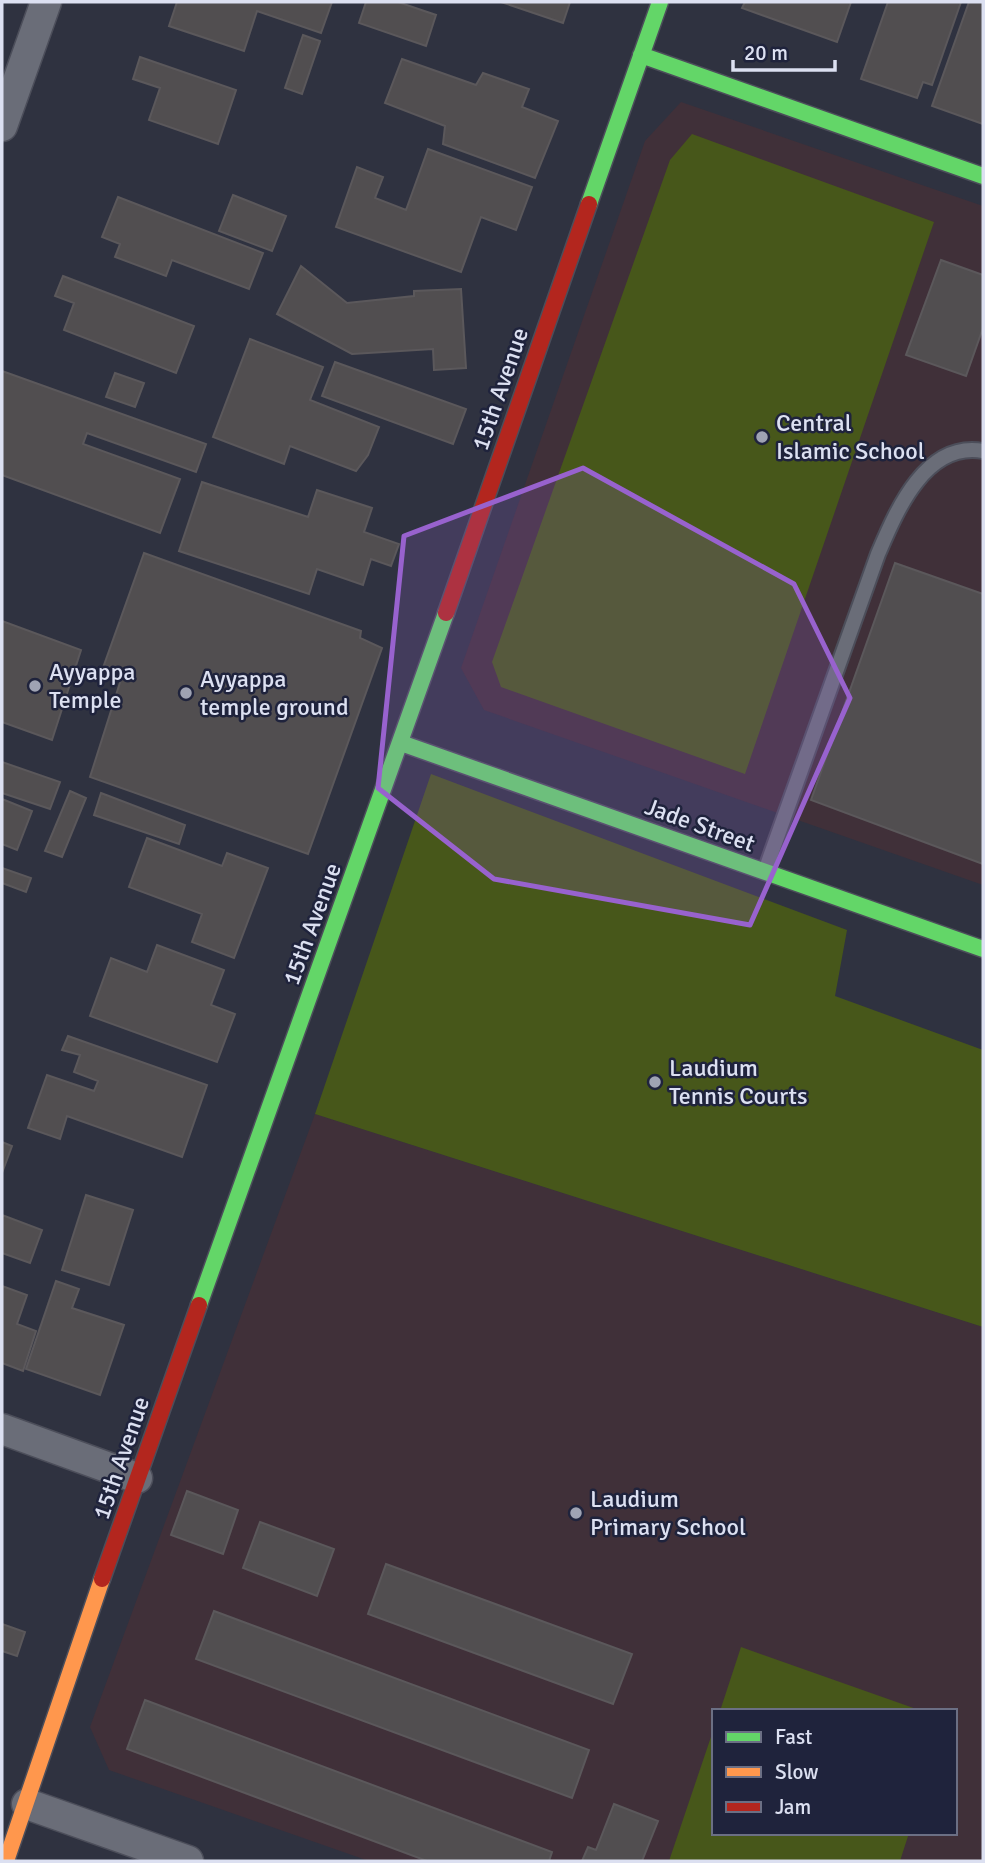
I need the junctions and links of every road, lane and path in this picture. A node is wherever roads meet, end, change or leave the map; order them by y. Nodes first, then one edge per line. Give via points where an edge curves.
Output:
1 (46, 2) edge
2 (660, 2) edge
3 (641, 55) junction
4 (2, 126) edge
5 (983, 176) edge
6 (983, 451) edge
7 (401, 743) junction
8 (765, 872) junction
9 (983, 949) edge
10 (2, 1429) edge
11 (137, 1478) junction
12 (27, 1804) junction
13 (6, 1861) edge
14 (188, 1861) edge

1 - 4 street
2 - 3 street, 15th Avenue
3 - 5 street
3 - 7 street, 15th Avenue
6 - 8 lane via 971,449 932,464 899,503
7 - 8 street, Jade Street
7 - 11 street, 15th Avenue
8 - 9 street, Jade Street
10 - 11 street
11 - 12 street, 15th Avenue
12 - 13 street, 15th Avenue
12 - 14 street

